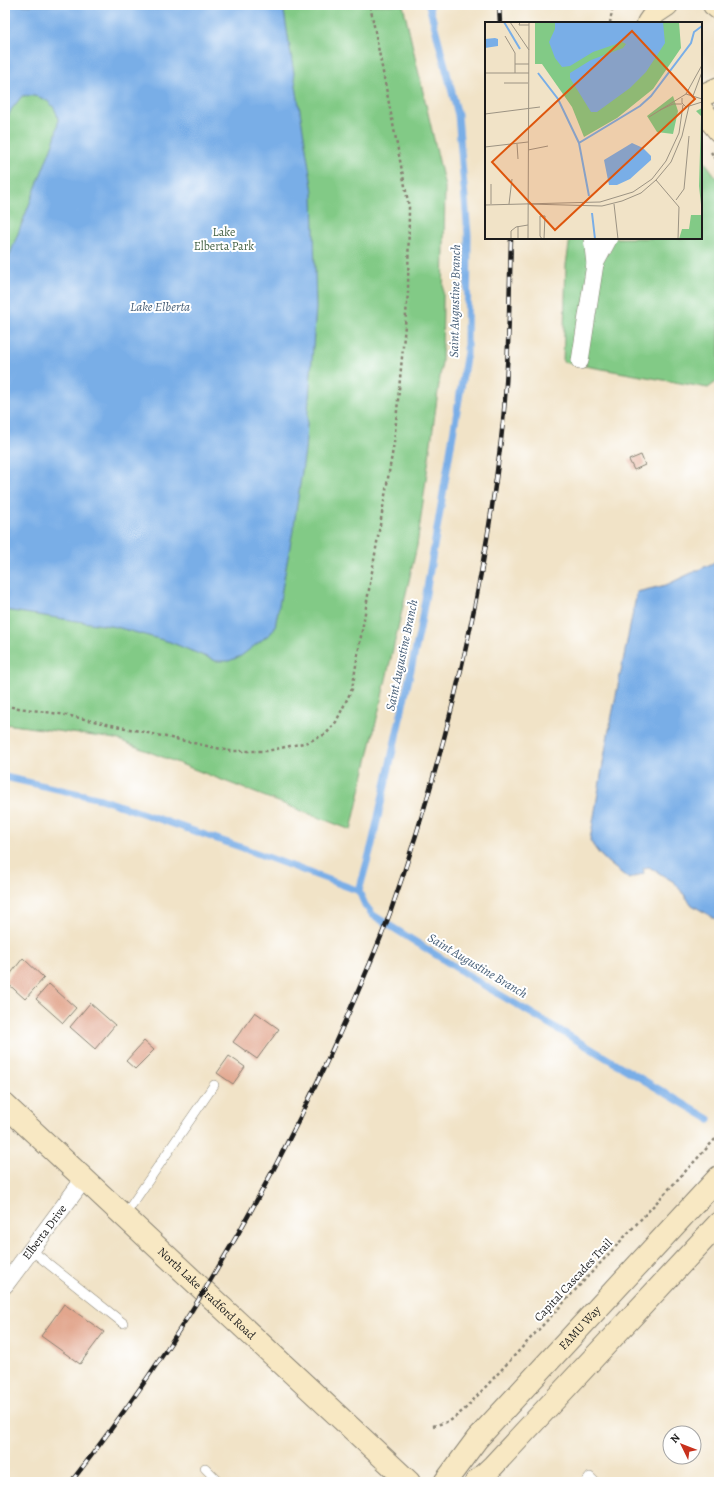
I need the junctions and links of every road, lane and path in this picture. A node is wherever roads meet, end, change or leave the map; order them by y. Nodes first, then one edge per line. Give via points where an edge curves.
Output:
1 (370, 5) edge
2 (613, 5) edge
3 (647, 5) edge
4 (667, 5) edge
5 (714, 5) edge
6 (719, 9) edge
7 (610, 22) edge
8 (647, 22) edge
9 (648, 22) edge
10 (719, 88) edge
11 (702, 96) edge
12 (702, 111) edge
13 (719, 131) edge
14 (592, 239) edge
15 (608, 239) edge
16 (595, 264) junction
17 (580, 361) dead end
18 (5, 706) edge
19 (214, 1085) dead end
20 (5, 1105) edge
21 (719, 1135) edge
22 (719, 1177) edge
23 (84, 1179) junction
24 (124, 1216) junction
25 (719, 1223) edge
26 (31, 1250) junction
27 (5, 1285) edge
28 (123, 1323) dead end
29 (432, 1426) dead end
30 (205, 1468) dead end
31 (219, 1482) edge
32 (409, 1482) edge
33 (445, 1482) edge
34 (476, 1482) edge
35 (586, 1482) edge
36 (595, 1482) edge

1 - 18 path via 409,207 408,293 394,443 352,689 336,722 326,734 308,742 267,751 230,751 66,714
2 - 7 path
3 - 8 street
4 - 9 street
5 - 6 street
10 - 11 street
12 - 13 street
14 - 16 street
15 - 16 street
16 - 17 street
19 - 24 lane
20 - 23 street, North Lake Bradford Road
21 - 29 path, Capital Cascades Trail via 465,1409 450,1422
22 - 33 street, FAMU Way via 477,1439
23 - 24 street, North Lake Bradford Road
23 - 26 street, Elberta Drive
24 - 32 street, North Lake Bradford Road
25 - 34 street
26 - 27 street, Elberta Drive
26 - 28 lane
30 - 31 lane
35 - 36 lane via 590,1477

